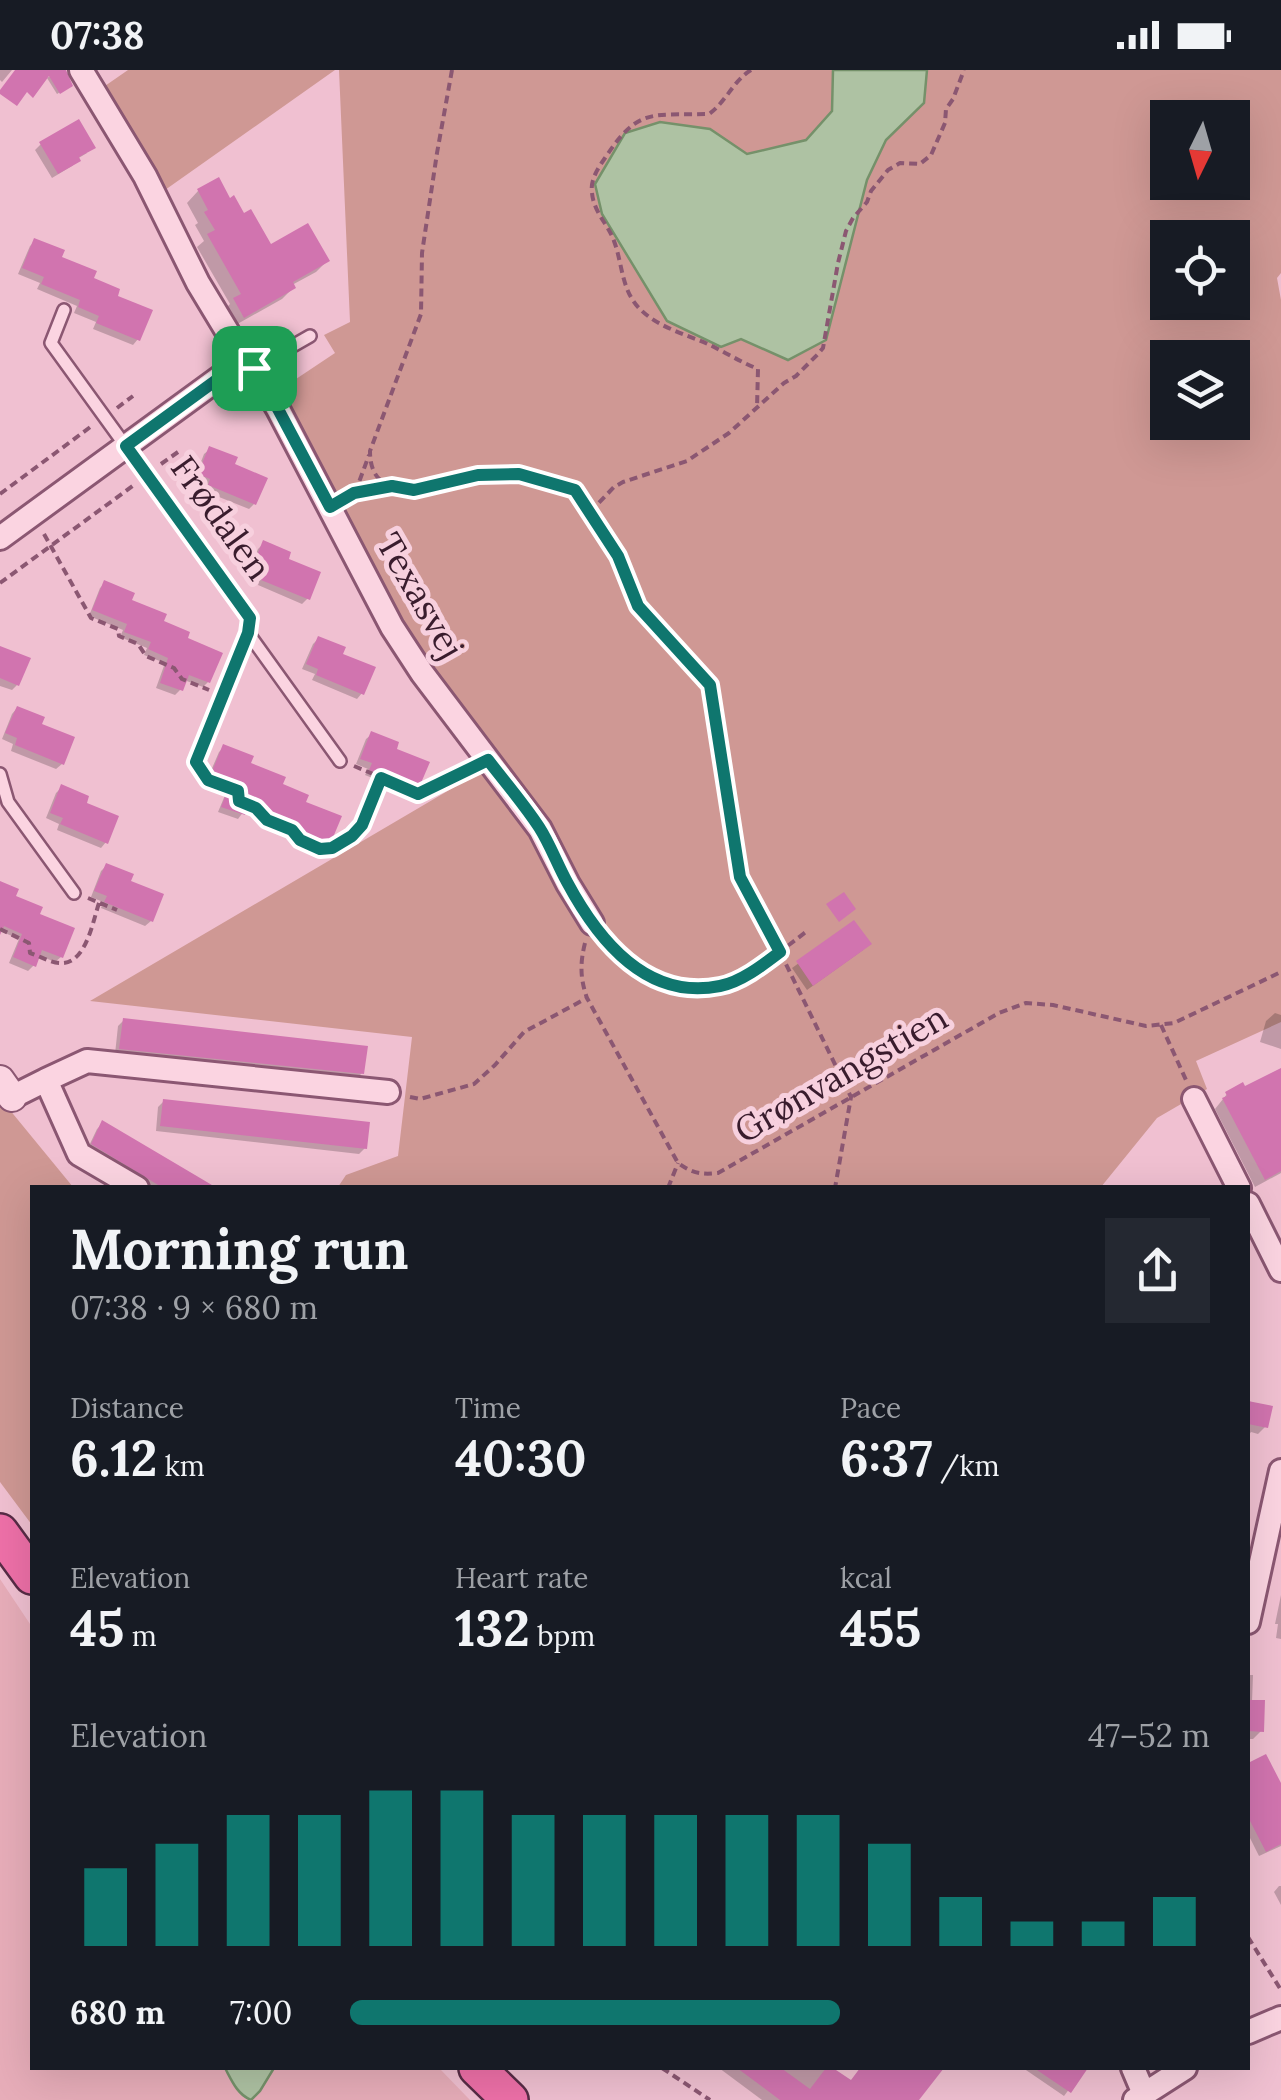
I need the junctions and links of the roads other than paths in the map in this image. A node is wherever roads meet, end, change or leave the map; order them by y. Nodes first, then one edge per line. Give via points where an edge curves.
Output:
1 (81, 70) edge
2 (64, 310) dead end
3 (310, 336) dead end
4 (251, 362) junction
5 (126, 446) junction
6 (0, 538) edge
7 (248, 633) junction
8 (340, 760) road end
9 (196, 762) road end
10 (0, 774) edge
11 (74, 893) road end
12 (592, 923) road end
13 (46, 1080) junction
14 (6, 1088) edge
15 (388, 1092) road end
16 (1194, 1098) road end
17 (131, 1185) edge
18 (1238, 1185) edge
19 (1250, 1208) edge
20 (1281, 1270) edge
21 (1281, 1472) edge
22 (0, 1532) edge
23 (30, 1573) edge
24 (1250, 1613) edge
25 (1281, 2018) edge
26 (1250, 2031) edge
27 (478, 2070) edge
28 (1133, 2070) edge
29 (1182, 2070) edge
30 (1140, 2097) edge
31 (510, 2100) edge

1 - 4 street, Texasvej via 145,176 198,283
2 - 5 lane, Frødalen via 51,343
3 - 4 lane
4 - 5 street, Frødalen
4 - 12 street, Texasvej via 392,626 540,829
5 - 6 street, Frødalen
5 - 7 lane, Frødalen via 250,618
7 - 8 lane, Frødalen
7 - 9 lane, Frødalen
10 - 11 lane via 8,802
13 - 14 street
13 - 15 street via 87,1061
13 - 17 street via 79,1154
16 - 18 street
19 - 20 street
21 - 24 street
22 - 23 highway
25 - 26 street
27 - 31 highway
28 - 30 street
29 - 30 street

